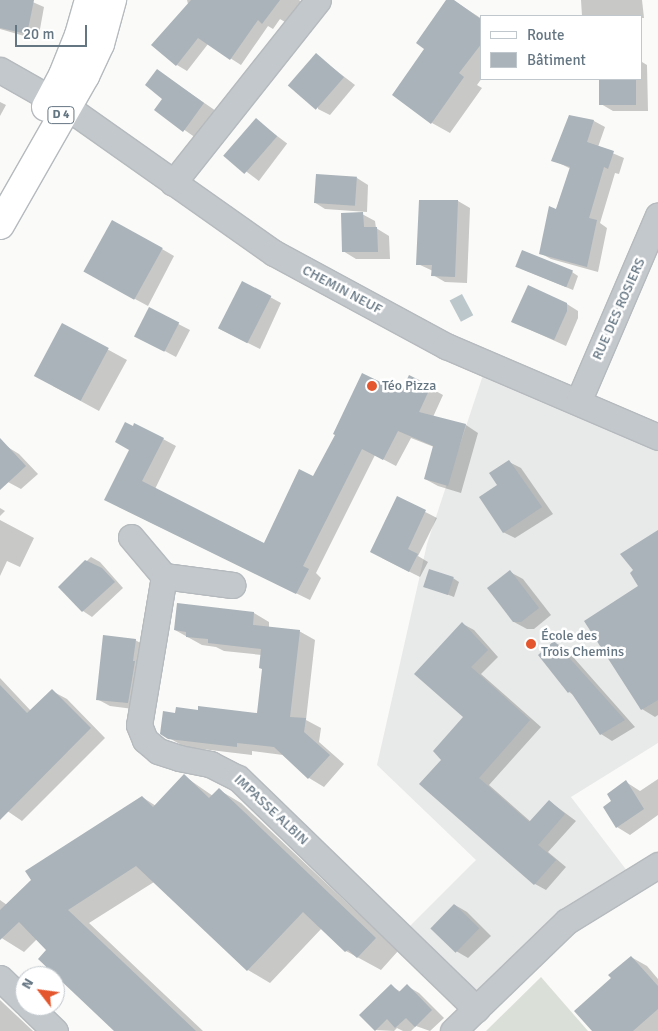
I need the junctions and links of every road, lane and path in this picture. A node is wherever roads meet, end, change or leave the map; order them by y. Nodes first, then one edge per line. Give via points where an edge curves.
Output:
1 (89, 0) edge
2 (112, 0) edge
3 (318, 0) edge
4 (0, 70) edge
5 (58, 104) junction
6 (173, 183) junction
7 (0, 194) edge
8 (658, 215) edge
9 (0, 225) edge
10 (578, 402) junction
11 (658, 437) edge
12 (131, 537) dead end
13 (164, 576) junction
14 (232, 585) dead end
15 (658, 866) edge
16 (0, 978) edge
17 (15, 992) edge
18 (476, 1009) junction
19 (39, 1016) edge
20 (55, 1031) edge
21 (453, 1031) edge

1 - 5 main road, D 4
2 - 5 main road, D 4 via 100,44 85,76
3 - 6 street
4 - 5 street, CHEMIN NEUF
5 - 6 street, CHEMIN NEUF
5 - 7 main road, D 4
5 - 9 main road, D 4
6 - 10 street, CHEMIN NEUF via 274,253 446,346
8 - 10 street, RUE DES ROSIERS
10 - 11 street, CHEMIN NEUF
12 - 13 street
13 - 14 street
13 - 18 street, IMPASSE ALBIN via 140,725 145,740 158,751 210,764 238,778
15 - 18 street via 567,922
16 - 17 street
18 - 21 street
19 - 20 street

